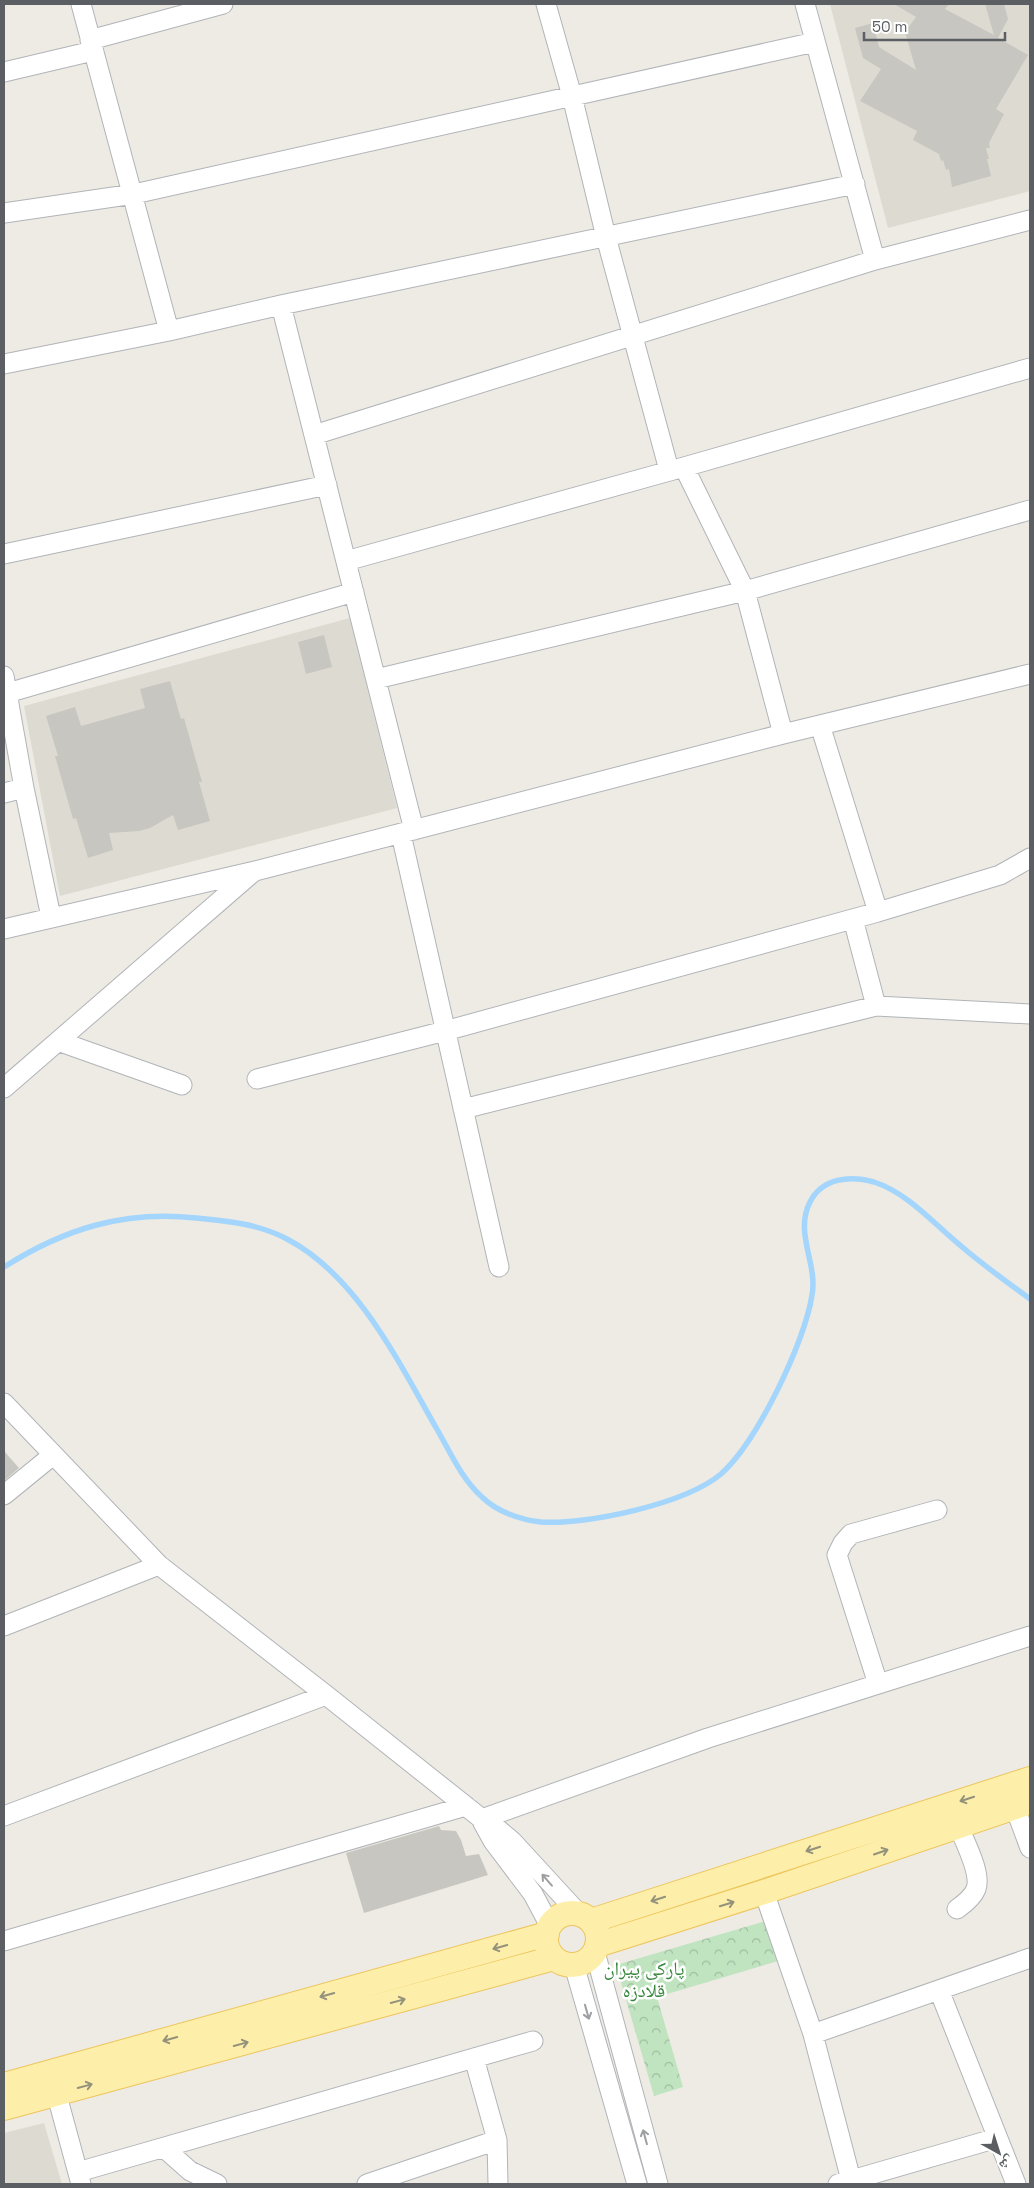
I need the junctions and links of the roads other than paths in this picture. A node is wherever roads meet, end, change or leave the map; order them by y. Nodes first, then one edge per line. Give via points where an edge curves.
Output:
1 (81, 4) edge
2 (223, 4) edge
3 (546, 4) edge
4 (805, 4) edge
5 (815, 42) junction
6 (92, 46) junction
7 (4, 72) edge
8 (572, 96) junction
9 (855, 184) junction
10 (134, 194) junction
11 (4, 213) edge
12 (1030, 220) edge
13 (606, 237) junction
14 (875, 260) junction
15 (281, 305) junction
16 (169, 331) junction
17 (632, 335) junction
18 (4, 364) edge
19 (1030, 368) edge
20 (314, 435) junction
21 (676, 469) junction
22 (327, 485) junction
23 (1030, 510) edge
24 (4, 554) edge
25 (346, 560) junction
26 (745, 590) junction
27 (354, 592) junction
28 (1030, 674) edge
29 (376, 679) junction
30 (5, 688) edge
31 (820, 725) junction
32 (783, 734) junction
33 (24, 788) junction
34 (4, 793) edge
35 (407, 832) junction
36 (1030, 858) edge
37 (255, 871) junction
38 (878, 912) junction
39 (51, 917) junction
40 (853, 919) junction
41 (4, 929) edge
42 (876, 1006) junction
43 (1030, 1014) edge
44 (446, 1031) junction
45 (58, 1041) junction
46 (257, 1079) dead end
47 (182, 1085) dead end
48 (4, 1088) edge
49 (463, 1109) junction
50 (499, 1267) dead end
51 (4, 1404) edge
52 (54, 1456) junction
53 (4, 1495) edge
54 (937, 1510) dead end
55 (159, 1565) junction
56 (4, 1626) edge
57 (1030, 1636) edge
58 (878, 1684) junction
59 (326, 1694) junction
60 (1023, 1789) edge
61 (466, 1806) junction
62 (4, 1816) edge
63 (482, 1819) junction
64 (958, 1825) junction
65 (1030, 1848) edge
66 (764, 1892) junction
67 (957, 1909) dead end
68 (586, 1918) junction
69 (548, 1930) junction
70 (4, 1941) edge
71 (596, 1949) junction
72 (1030, 1958) edge
73 (564, 1962) junction
74 (939, 1990) junction
75 (813, 2034) junction
76 (533, 2041) dead end
77 (474, 2058) junction
78 (4, 2084) edge
79 (53, 2084) junction
80 (4, 2108) edge
81 (997, 2138) junction
82 (497, 2140) junction
83 (164, 2148) junction
84 (80, 2178) edge
85 (844, 2182) edge
86 (214, 2184) edge
87 (367, 2184) edge
88 (498, 2184) edge
89 (637, 2184) edge
90 (658, 2184) edge
91 (1016, 2184) edge

1 - 6 street
2 - 6 street
3 - 8 street
4 - 5 street
5 - 8 street
5 - 9 street
6 - 7 street
6 - 10 street
8 - 10 street
8 - 13 street
9 - 13 street
9 - 14 street
10 - 11 street
10 - 16 street
12 - 14 street
13 - 15 street
13 - 17 street
14 - 17 street
15 - 16 street
15 - 20 street
16 - 18 street
17 - 20 street
17 - 21 street
19 - 21 street
20 - 22 street
21 - 25 street
21 - 26 street
22 - 24 street
22 - 25 street
23 - 26 street
25 - 27 street
26 - 29 street
26 - 32 street
27 - 29 street
27 - 30 street
28 - 31 street
29 - 35 street
30 - 33 street
31 - 32 street
31 - 38 street
32 - 35 street
33 - 34 street
33 - 39 street
35 - 37 street
35 - 44 street
36 - 38 street via 1000,875
37 - 39 street
37 - 45 street
38 - 40 street
39 - 41 street
40 - 42 street
40 - 44 street
42 - 43 street
42 - 49 street
44 - 46 street
44 - 49 street
45 - 47 street
45 - 48 street
49 - 50 street
51 - 52 street
52 - 53 street
52 - 55 street
54 - 58 street via 851,1534 837,1555
55 - 56 street
55 - 59 street
57 - 58 street
58 - 63 street via 708,1738
59 - 61 street
59 - 62 street
60 - 64 main road
60 - 65 street
60 -> 68 main road
61 - 63 street
61 - 70 street
68 -> 63 street via 512,1841
63 - 69 street via 493,1841 533,1894
66 -> 64 main road
64 - 67 street via 976,1873 976,1888
71 -> 66 main road
66 - 75 street
68 - 69 main road via 564,1915
68 - 71 main road via 597,1932
69 - 73 main road via 547,1947
69 -> 79 main road
71 - 73 main road via 586,1961
90 -> 71 street
72 - 74 street
79 -> 73 main road
73 -> 89 street
74 - 75 street
74 - 81 street
75 - 85 street
76 - 77 street
77 - 82 street
77 - 83 street
78 - 79 main road
79 - 80 main road
79 - 84 street
81 - 85 street
81 - 91 street
82 - 87 street
82 - 88 street
83 - 84 street
83 - 86 street via 190,2171

